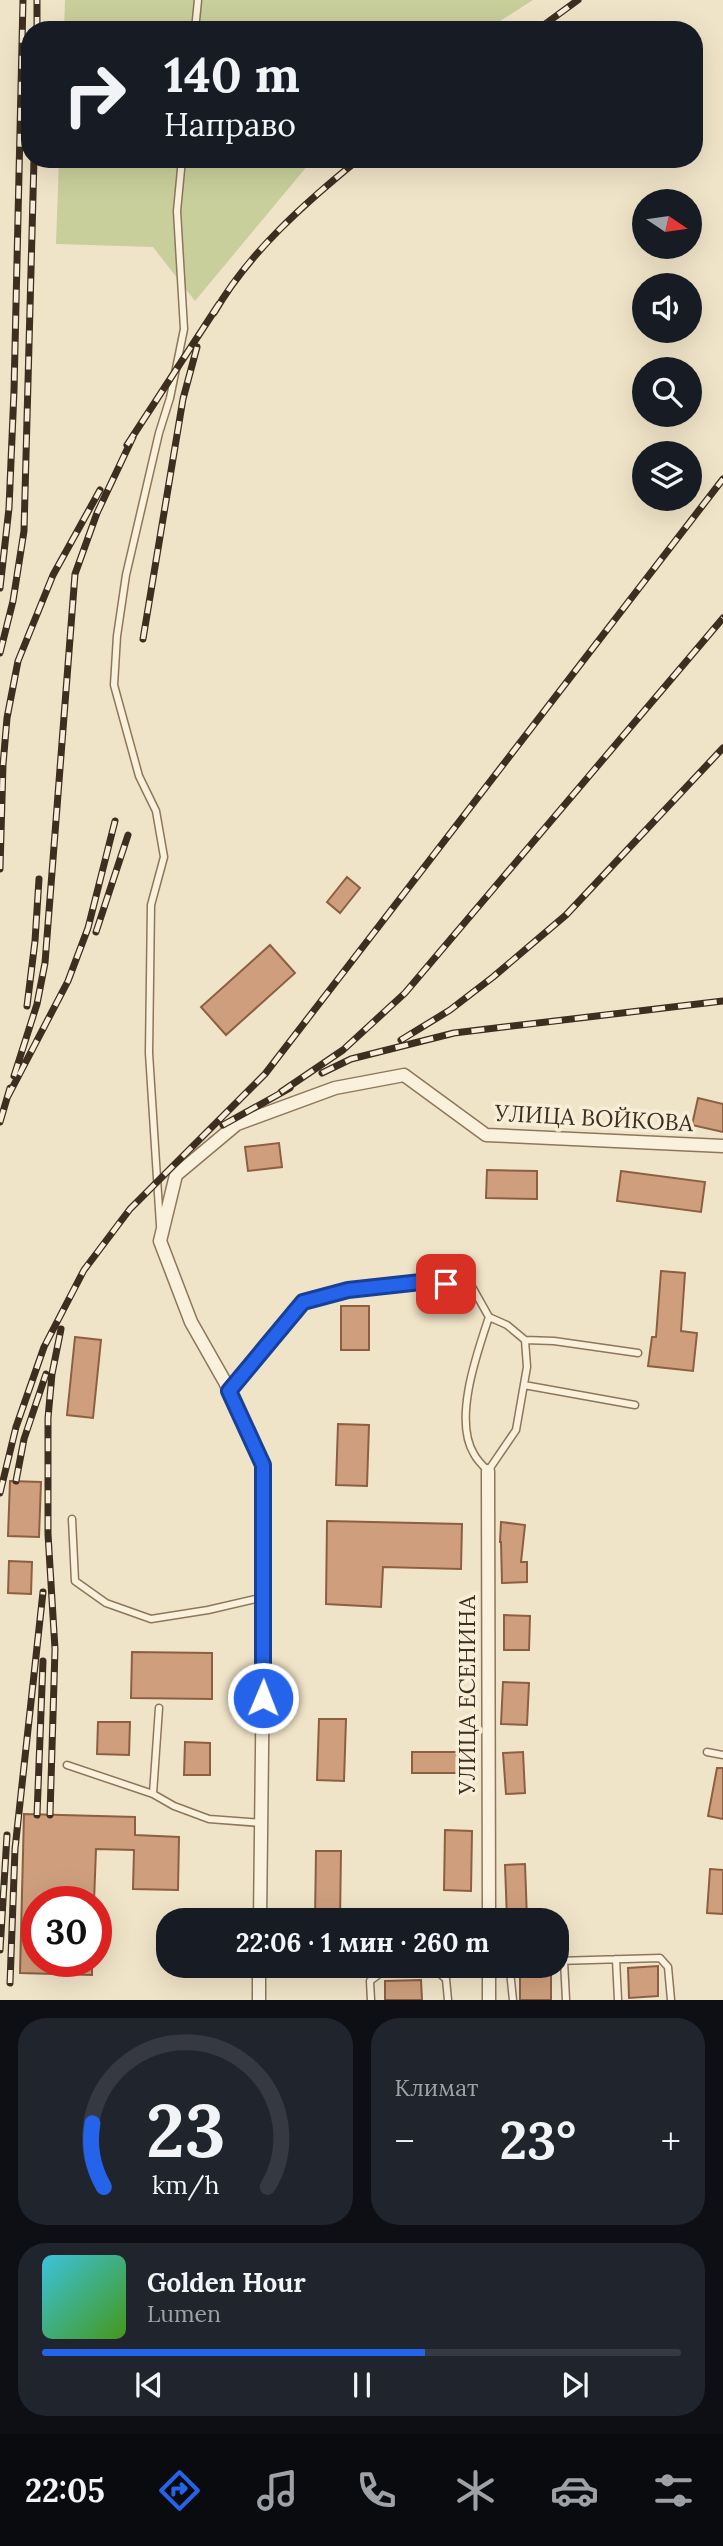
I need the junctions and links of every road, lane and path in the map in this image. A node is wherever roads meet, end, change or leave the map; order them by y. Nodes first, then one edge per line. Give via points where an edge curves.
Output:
1 (198, 0) edge
2 (196, 21) edge
3 (181, 168) edge
4 (723, 1146) edge
5 (160, 1241) junction
6 (489, 1317) junction
7 (525, 1340) junction
8 (638, 1353) dead end
9 (524, 1385) junction
10 (229, 1391) junction
11 (635, 1405) dead end
12 (488, 1471) junction
13 (72, 1519) dead end
14 (264, 1597) junction
15 (159, 1708) dead end
16 (707, 1752) dead end
17 (723, 1755) edge
18 (67, 1765) dead end
19 (153, 1794) junction
20 (261, 1823) junction
21 (260, 1908) edge
22 (489, 1908) edge
23 (616, 1959) junction
24 (569, 1961) edge
25 (259, 1978) edge
26 (489, 1978) edge
27 (513, 1978) edge
28 (562, 1978) edge
29 (259, 2000) edge
30 (371, 2000) edge
31 (448, 2000) edge
32 (489, 2000) edge
33 (513, 2000) edge
34 (565, 2000) edge
35 (618, 2000) edge
36 (671, 2000) edge

1 - 2 lane
3 - 5 lane via 177,211 184,329 127,575 114,685 139,776 156,811 164,857 151,905 149,1053
4 - 5 street, УЛИЦА ВОЙКОВА via 486,1135 404,1075 335,1088 237,1124 176,1175
5 - 10 street via 191,1322
6 - 7 lane
6 - 10 lane via 471,1285 421,1282 348,1290 303,1302
6 - 12 lane via 464,1416 473,1453
7 - 8 lane
7 - 9 lane
9 - 11 lane
9 - 12 lane via 516,1430
10 - 14 street via 263,1465
12 - 22 street, УЛИЦА ЕСЕНИНА
13 - 14 lane via 75,1581 106,1603 151,1619
14 - 20 street
15 - 19 lane
16 - 17 lane
18 - 19 lane
19 - 20 lane via 209,1819
20 - 21 street
23 - 24 lane
23 - 35 lane
23 - 36 lane via 660,1958 668,1967
25 - 29 street
26 - 32 street
27 - 33 lane
28 - 34 lane
30 - 31 lane via 370,1981 382,1972 438,1972 446,1979

